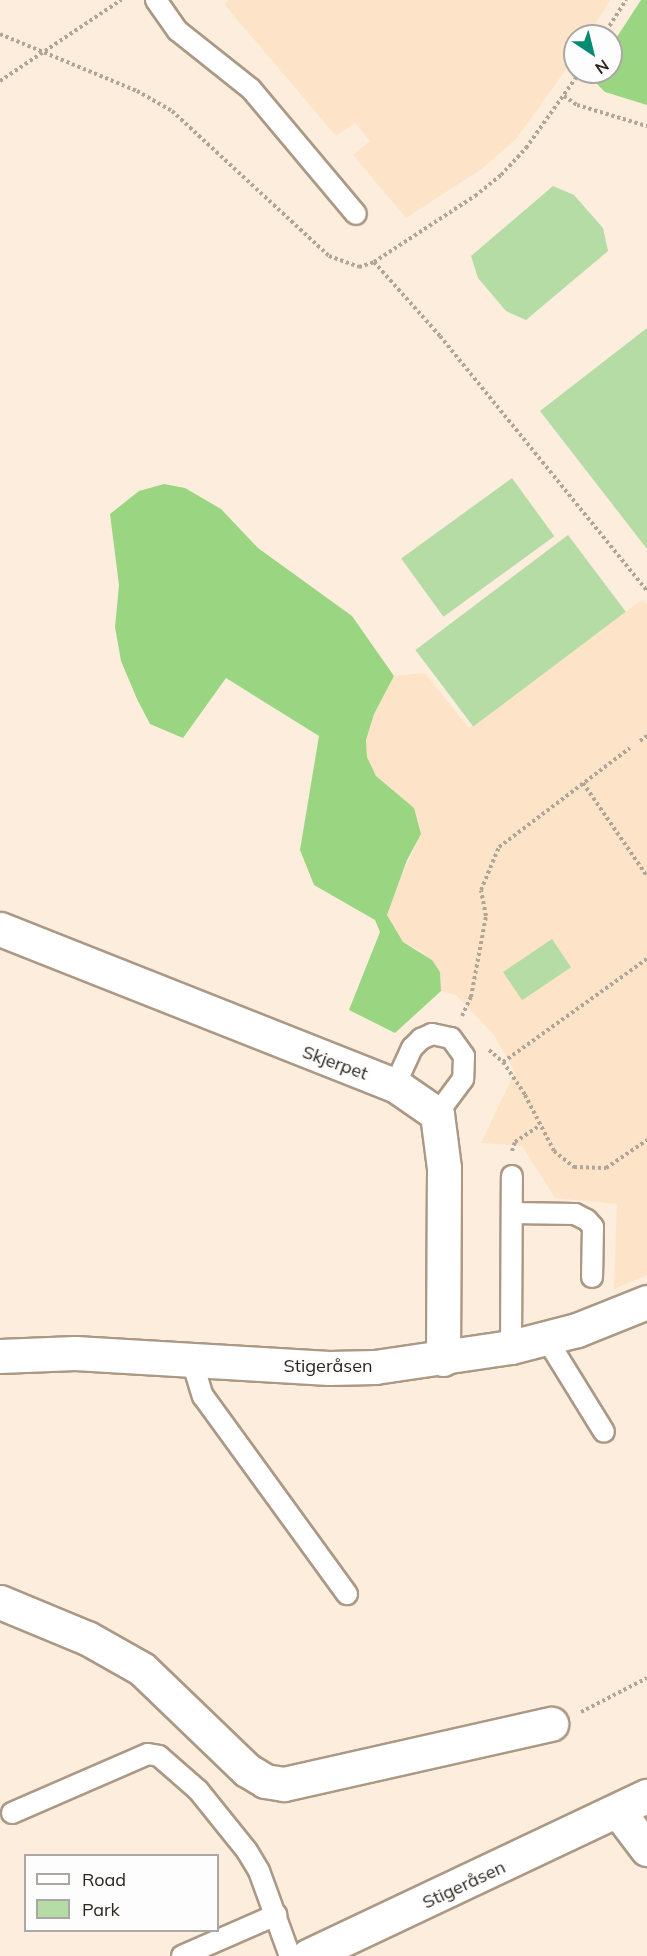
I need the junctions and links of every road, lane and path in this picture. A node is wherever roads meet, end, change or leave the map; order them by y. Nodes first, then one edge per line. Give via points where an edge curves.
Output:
1 (121, 0) edge
2 (156, 0) edge
3 (626, 0) edge
4 (611, 24) edge
5 (0, 34) edge
6 (43, 53) junction
7 (0, 81) edge
8 (572, 84) edge
9 (564, 96) junction
10 (647, 126) edge
11 (356, 214) dead end
12 (374, 262) junction
13 (647, 591) edge
14 (647, 736) edge
15 (639, 741) dead end
16 (630, 748) dead end
17 (583, 783) junction
18 (647, 876) edge
19 (0, 929) edge
20 (647, 959) edge
21 (453, 1034) junction
22 (503, 1062) junction
23 (395, 1085) junction
24 (437, 1114) junction
25 (539, 1126) junction
26 (647, 1140) edge
27 (512, 1176) joint
28 (512, 1213) junction
29 (592, 1277) dead end
30 (647, 1302) edge
31 (546, 1338) junction
32 (512, 1347) junction
33 (0, 1356) edge
34 (443, 1359) junction
35 (192, 1361) junction
36 (604, 1432) dead end
37 (347, 1594) dead end
38 (0, 1602) edge
39 (647, 1678) edge
40 (551, 1724) joint
41 (647, 1796) edge
42 (618, 1811) junction
43 (12, 1813) dead end
44 (647, 1849) edge
45 (276, 1915) junction
46 (182, 1956) edge
47 (291, 1956) edge
48 (308, 1956) edge

1 - 6 path
2 - 11 lane via 178,31 251,89
3 - 4 path
5 - 6 path
6 - 7 path
6 - 12 path via 137,91 172,111 219,150 329,256 359,267
8 - 9 path
9 - 10 path via 577,105
9 - 12 path via 501,175
12 - 13 path via 440,336
14 - 15 path
16 - 17 path
17 - 18 path
17 - 21 path via 499,848 488,868 482,890 486,916 471,997
19 - 23 street, Skjerpet
20 - 22 path
21 - 22 path
21 - 23 lane via 432,1034 421,1039 412,1048
21 - 24 lane via 464,1056 463,1079
22 - 25 path
23 - 24 street, Skjerpet
24 - 34 street via 444,1168
25 - 26 path via 562,1159 588,1170 606,1168
25 - 27 path via 515,1142
27 - 28 lane
28 - 29 lane via 575,1214 586,1220 593,1227
28 - 32 lane
30 - 31 street, Stigeråsen
31 - 32 street, Stigeråsen
31 - 36 lane
32 - 34 street, Stigeråsen
33 - 35 street, Stigeråsen via 75,1353
34 - 35 street, Stigeråsen via 328,1368
35 - 37 lane via 203,1396
38 - 40 street via 87,1638 141,1669 247,1770 265,1781 284,1785
39 - 40 path
41 - 42 street, Stigeråsen
42 - 44 street
42 - 48 street, Stigeråsen
43 - 45 lane via 148,1754 159,1756 198,1790 231,1828 259,1871
45 - 46 lane
45 - 47 lane

